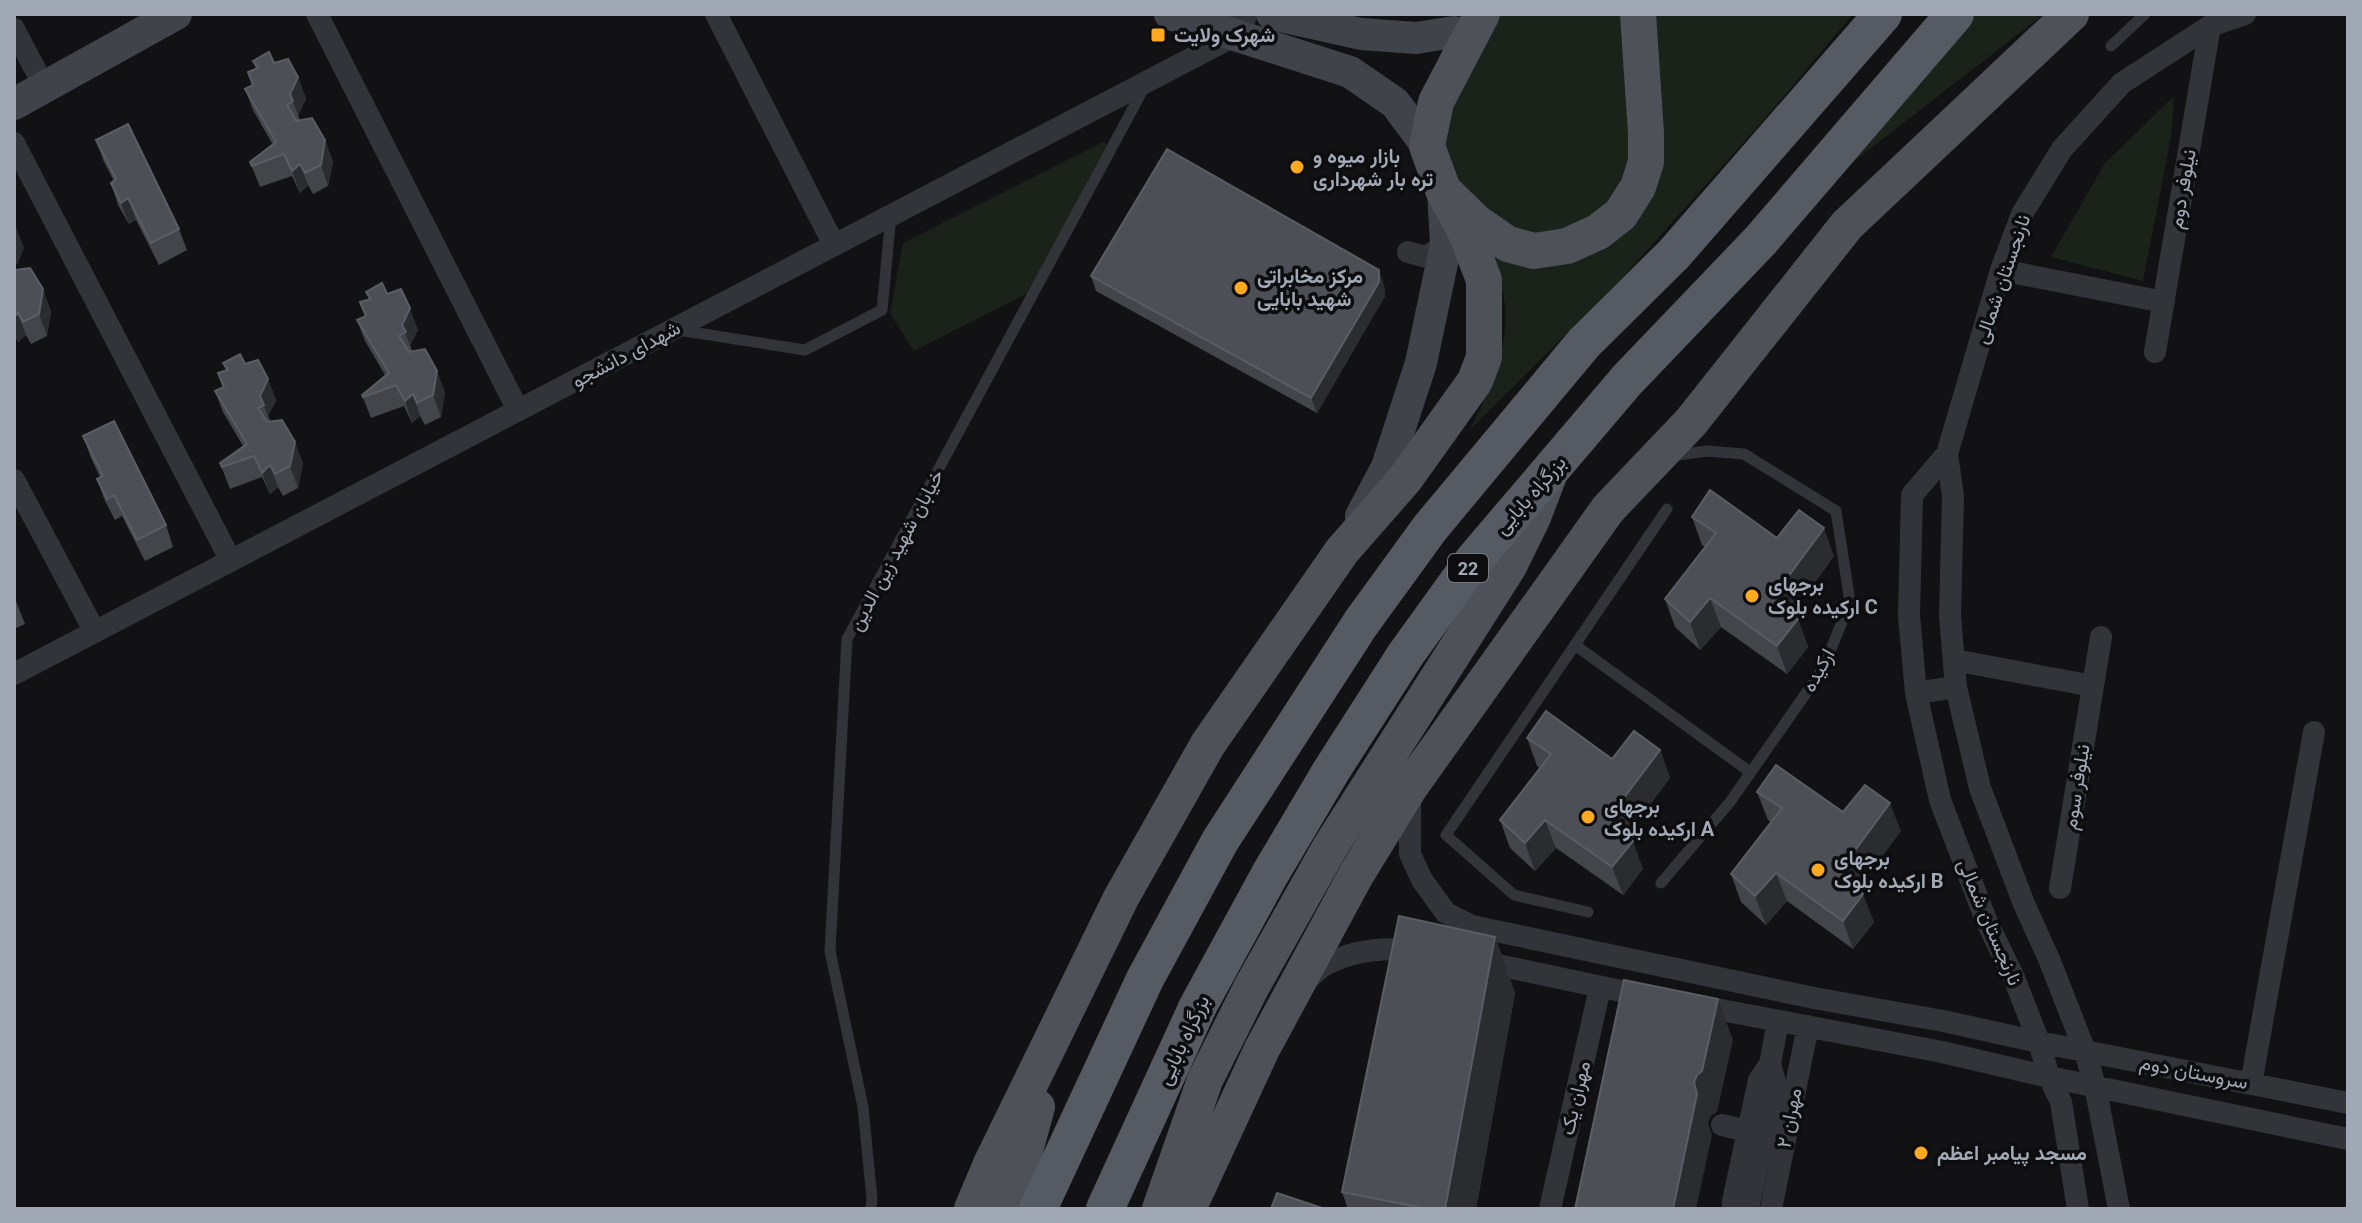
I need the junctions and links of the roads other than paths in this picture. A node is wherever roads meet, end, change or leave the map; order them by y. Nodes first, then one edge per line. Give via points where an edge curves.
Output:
1 (176, 14) edge
2 (317, 14) edge
3 (716, 14) edge
4 (1170, 14) edge
5 (1272, 14) edge
6 (1638, 14) edge
7 (1883, 14) edge
8 (1955, 14) edge
9 (2071, 14) edge
10 (2145, 14) edge
11 (2245, 14) edge
12 (1240, 24) edge
13 (1470, 24) edge
14 (2210, 26) junction
15 (14, 29) edge
16 (1371, 31) junction
17 (2111, 46) dead end
18 (1343, 77) junction
19 (1147, 81) junction
20 (45, 88) junction
21 (14, 104) edge
22 (14, 143) edge
23 (1427, 146) junction
24 (1443, 190) junction
25 (891, 215) junction
26 (1446, 244) junction
27 (834, 245) junction
28 (1408, 252) dead end
29 (2001, 270) junction
30 (2164, 302) junction
31 (674, 329) junction
32 (2155, 352) dead end
33 (518, 410) junction
34 (1947, 454) junction
35 (1659, 458) junction
36 (1551, 471) junction
37 (14, 480) edge
38 (1667, 509) dead end
39 (1342, 551) junction
40 (231, 561) junction
41 (95, 632) junction
42 (2101, 637) dead end
43 (1575, 645) junction
44 (1954, 660) junction
45 (14, 674) edge
46 (2093, 686) junction
47 (1956, 687) junction
48 (1916, 693) junction
49 (2314, 732) dead end
50 (1750, 772) junction
51 (1410, 787) junction
52 (1661, 883) dead end
53 (2060, 888) dead end
54 (1588, 912) dead end
55 (1472, 926) junction
56 (1448, 955) junction
57 (1701, 974) junction
58 (1600, 988) junction
59 (1293, 992) junction
60 (1695, 1005) junction
61 (1778, 1021) junction
62 (1059, 1024) junction
63 (1808, 1026) junction
64 (2039, 1042) junction
65 (2085, 1051) junction
66 (2049, 1077) junction
67 (2251, 1084) junction
68 (2095, 1086) junction
69 (2348, 1103) edge
70 (1722, 1125) dead end
71 (2348, 1139) edge
72 (1744, 1144) junction
73 (871, 1209) edge
74 (972, 1209) edge
75 (1009, 1209) edge
76 (1038, 1209) edge
77 (1105, 1209) edge
78 (1160, 1209) edge
79 (1188, 1209) edge
80 (1550, 1209) edge
81 (1733, 1209) edge
82 (1748, 1209) edge
83 (1771, 1209) edge
84 (2078, 1209) edge
85 (2119, 1209) edge

1 - 20 main road
2 - 33 street
3 - 27 street
4 - 12 main road
5 - 16 main road
6 - 24 main road via 1646,162 1621,214 1567,246 1534,251 1490,234
7 - 76 highway, 22 via 1674,254 1584,343 1430,528 1361,623 1220,841 1145,979
8 - 36 highway, بزرگراه بابایی / 22 via 1761,240 1627,380
9 - 35 main road via 1847,225
10 - 17 lane
11 - 14 street, نارنجستان شمالی
12 - 18 main road
12 - 19 street, شهدای دانشجو
13 - 16 main road via 1416,38
13 - 23 main road via 1436,102
14 - 29 street, نارنجستان شمالی via 2122,83 2062,149 2022,214
14 - 30 street, نیلوفر دوم
15 - 20 street
16 - 18 main road via 1360,66
18 - 23 main road via 1395,103
19 - 25 street, شهدای دانشجو
19 - 73 lane, خیابان شهید زین الدین via 847,639 830,951 863,1107
20 - 21 main road
22 - 40 street
23 - 24 main road
24 - 26 main road
24 - 39 main road via 1484,280 1484,357 1475,381 1405,479
25 - 27 street, شهدای دانشجو
25 - 31 lane via 882,310 805,350
26 - 28 street via 1426,257
26 - 39 main road via 1421,363 1387,467
27 - 31 street, شهدای دانشجو
29 - 30 street
29 - 34 street, نارنجستان شمالی
30 - 32 street, نیلوفر دوم
31 - 33 street, شهدای دانشجو
33 - 40 street, شهدای دانشجو
34 - 44 street, نارنجستان شمالی via 1953,496
34 - 48 street, نارنجستان شمالی via 1912,495 1909,616
35 - 50 lane, ارکیده via 1707,451 1744,454 1836,511 1850,602 1823,669
35 - 51 main road via 1608,509
36 - 77 highway, بزرگراه بابایی / 22 via 1473,561 1331,771 1198,1006
36 - 78 main road via 1509,566 1329,849 1252,986 1205,1080
37 - 41 street
38 - 43 lane
39 - 62 main road via 1208,744 1121,898
40 - 41 street, شهدای دانشجو
41 - 45 street, شهدای دانشجو
42 - 46 street, نیلوفر سوم
43 - 50 lane
43 - 54 lane via 1446,835 1514,895
44 - 46 street
44 - 47 street, نارنجستان شمالی
46 - 53 street, نیلوفر سوم
47 - 48 street
47 - 65 street, نارنجستان شمالی via 1980,788
48 - 64 street, نارنجستان شمالی via 1940,800
49 - 67 street
50 - 52 lane, ارکیده
51 - 55 street via 1410,854 1446,913
51 - 59 main road
55 - 56 street
55 - 57 street, سروستان دوم
56 - 58 street, سروستان دوم
56 - 59 street, سروستان دوم via 1401,948 1360,952 1324,965
57 - 60 street
57 - 64 street, سروستان دوم
58 - 60 street, سروستان دوم
58 - 80 street, مهران یک
59 - 79 main road
60 - 61 street, سروستان دوم
61 - 63 street, سروستان دوم
61 - 72 street
62 - 74 main road
62 - 75 main road
63 - 66 street, سروستان دوم
63 - 83 street, مهران ۲
64 - 65 street, سروستان دوم
64 - 66 street, نارنجستان شمالی
65 - 67 street, سروستان دوم
65 - 68 street, نارنجستان شمالی
66 - 68 street, سروستان دوم
66 - 84 street, نارنجستان شمالی via 2061,1102
67 - 69 street, سروستان دوم
68 - 71 street, سروستان دوم
68 - 85 street, نارنجستان شمالی
70 - 72 street
72 - 81 street
72 - 82 street

